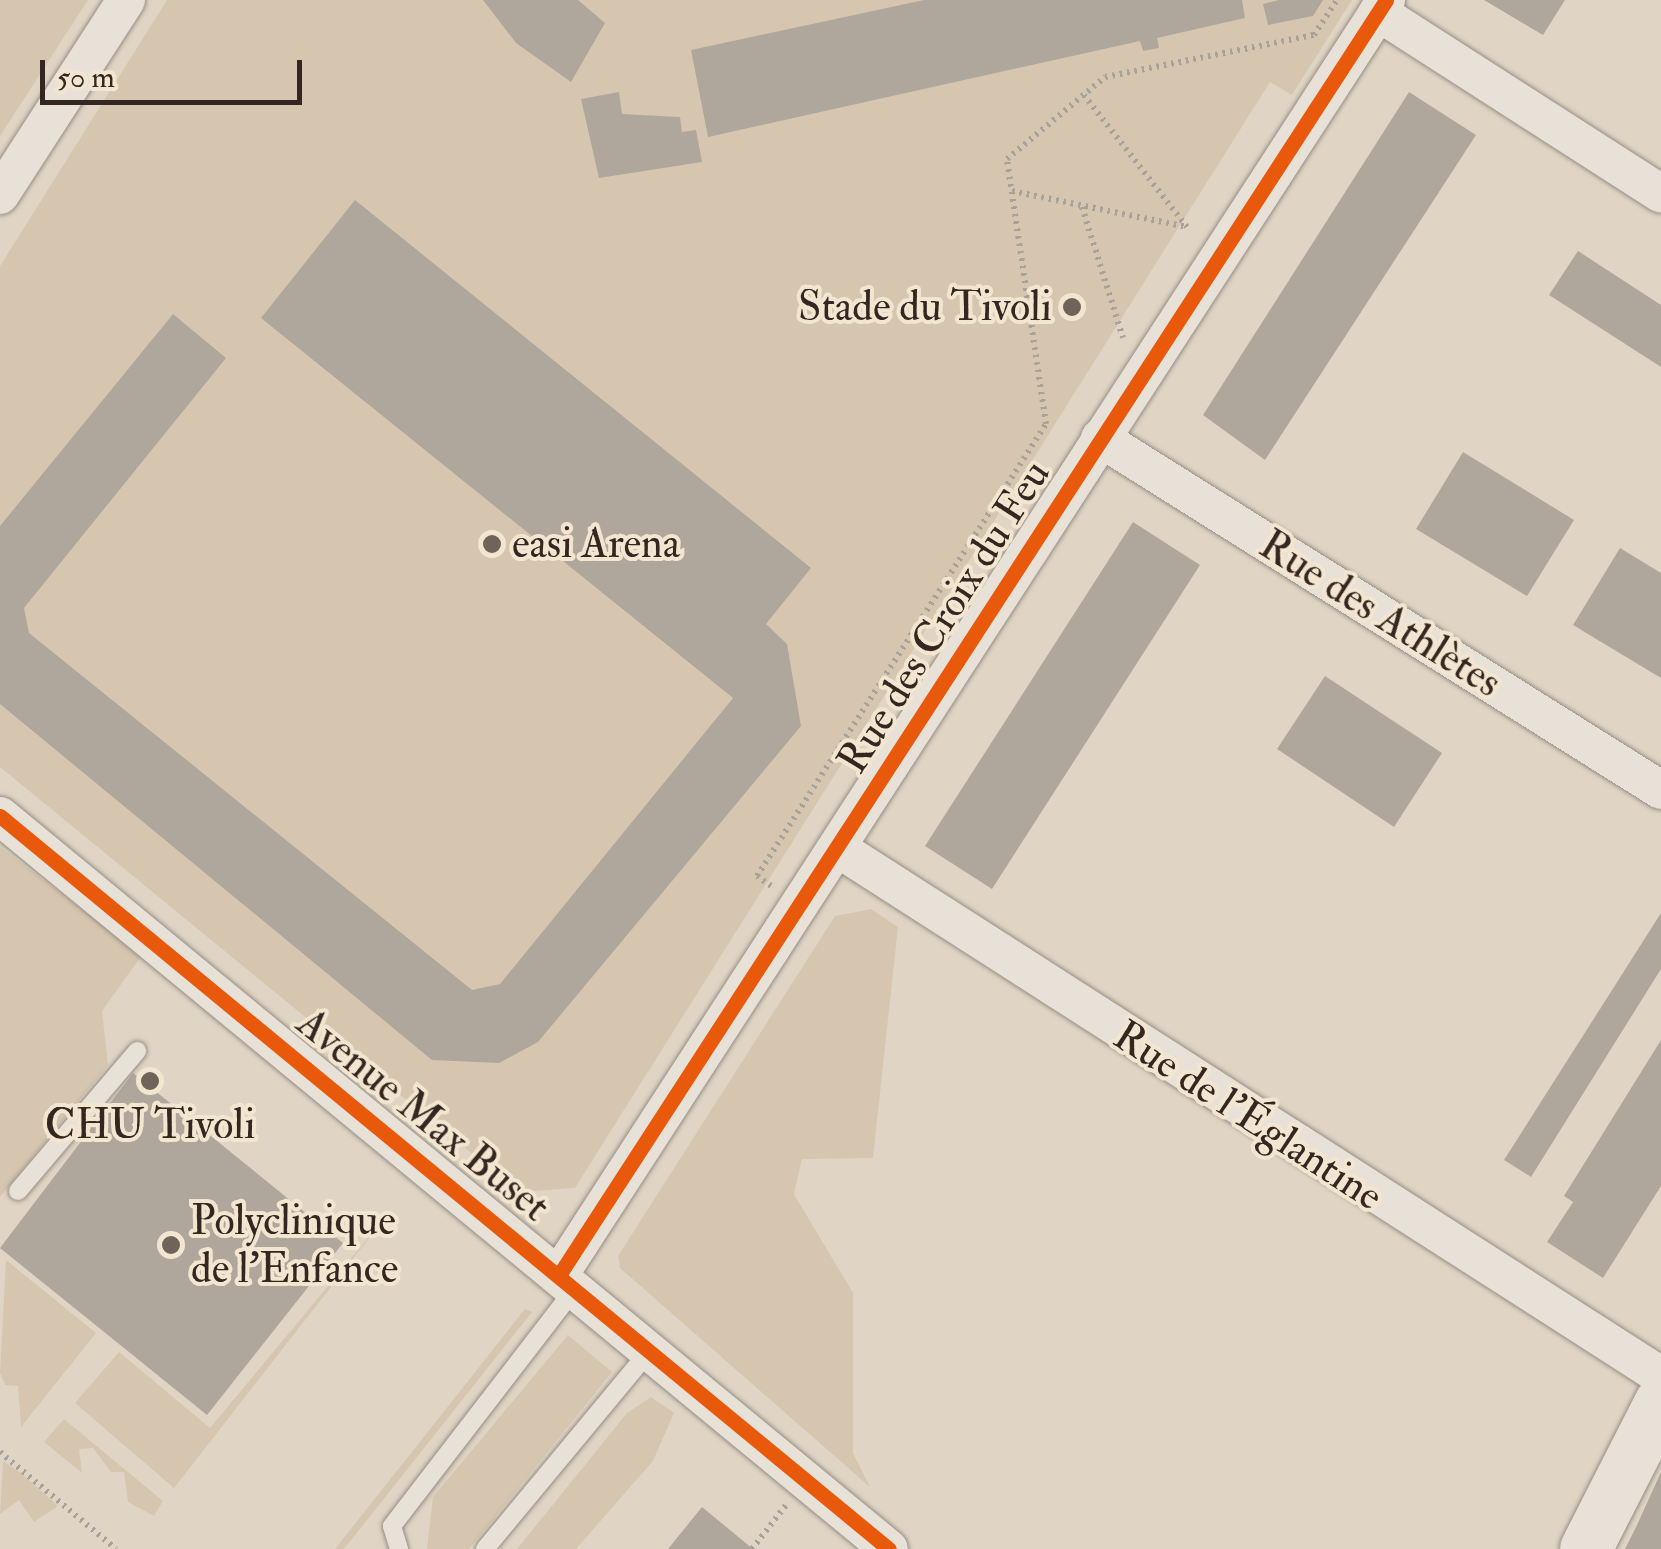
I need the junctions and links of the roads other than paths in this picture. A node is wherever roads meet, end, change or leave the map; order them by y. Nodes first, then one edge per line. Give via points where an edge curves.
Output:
1 (126, 0) edge
2 (1382, 6) edge
3 (1661, 194) edge
4 (0, 195) edge
5 (1100, 438) junction
6 (1661, 790) edge
7 (0, 816) edge
8 (839, 849) junction
9 (138, 1051) dead end
10 (18, 1190) dead end
11 (568, 1279) junction
12 (647, 1354) junction
13 (1661, 1376) edge
14 (1661, 1402) edge
15 (400, 1549) edge
16 (485, 1549) edge
17 (890, 1549) edge
18 (1586, 1549) edge

1 - 4 street
2 - 3 street
2 - 5 street, Rue des Croix du Feu
5 - 6 street, Rue des Athlètes
5 - 8 street, Rue des Croix du Feu
7 - 11 street, Avenue Max Buset
8 - 11 street, Rue des Croix du Feu
8 - 13 street, Rue de l'Églantine
9 - 10 lane
11 - 12 street, Avenue Max Buset
11 - 15 lane via 392,1526
12 - 16 lane
12 - 17 street, Avenue Max Buset
14 - 18 street

